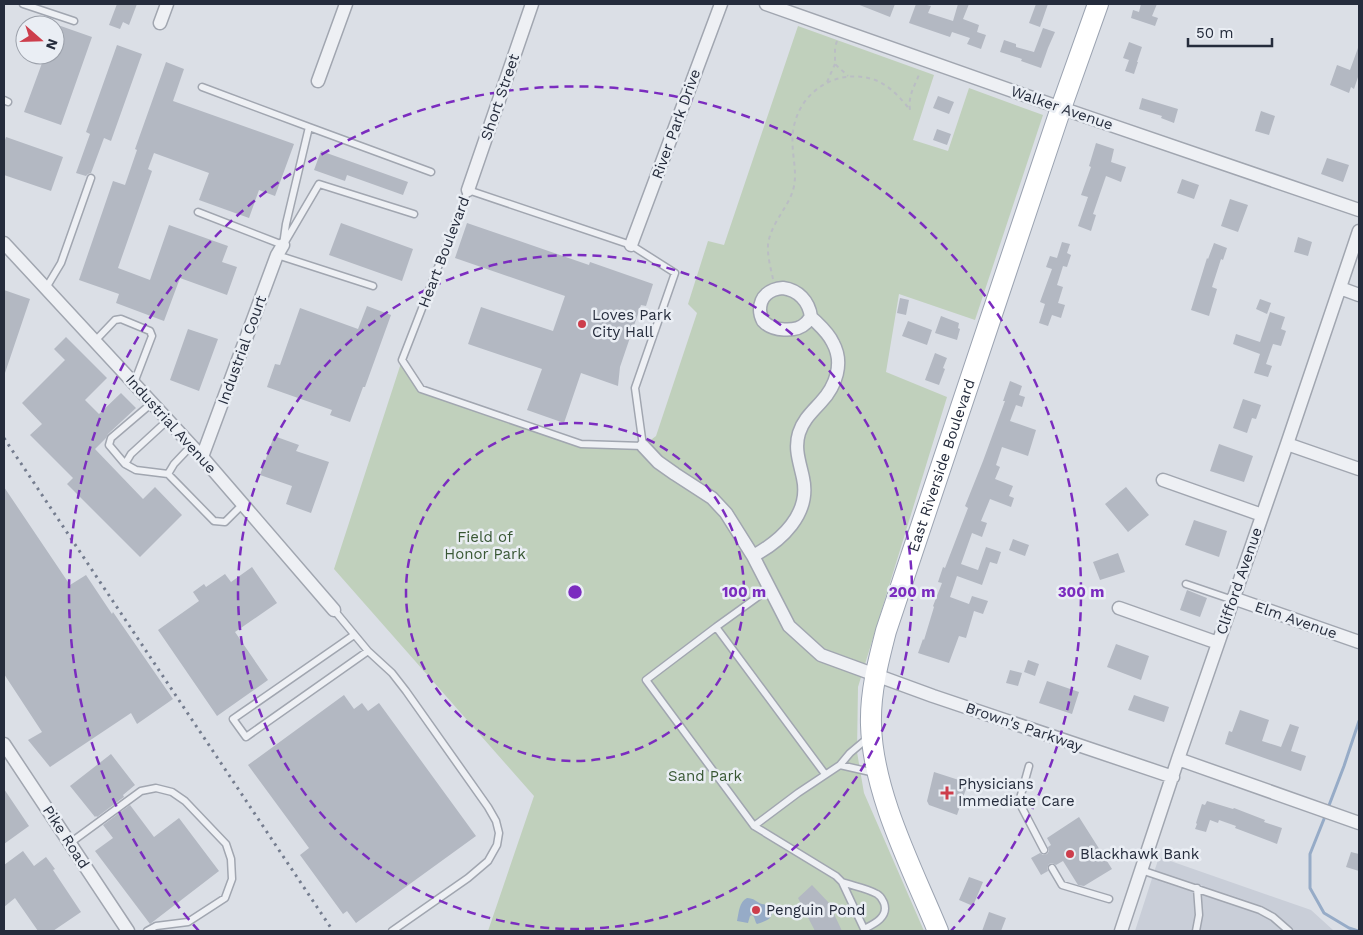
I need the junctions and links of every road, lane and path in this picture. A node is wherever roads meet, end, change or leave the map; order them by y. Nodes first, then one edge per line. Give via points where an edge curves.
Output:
1 (23, 4) edge
2 (167, 4) edge
3 (346, 4) edge
4 (532, 4) edge
5 (721, 4) edge
6 (766, 4) edge
7 (1098, 4) edge
8 (74, 21) dead end
9 (160, 23) dead end
10 (842, 30) junction
11 (925, 59) junction
12 (835, 64) junction
13 (848, 76) junction
14 (318, 81) dead end
15 (827, 82) junction
16 (202, 87) dead end
17 (1061, 108) junction
18 (309, 127) junction
19 (431, 172) dead end
20 (91, 178) dead end
21 (468, 190) junction
22 (1359, 210) edge
23 (198, 212) dead end
24 (414, 214) dead end
25 (1359, 231) edge
26 (4, 243) edge
27 (631, 245) junction
28 (280, 250) junction
29 (373, 286) dead end
30 (46, 288) junction
31 (1340, 288) junction
32 (775, 289) junction
33 (1359, 295) edge
34 (811, 317) junction
35 (95, 341) junction
36 (134, 383) junction
37 (152, 403) junction
38 (168, 420) junction
39 (1287, 444) junction
40 (192, 446) junction
41 (643, 446) junction
42 (202, 456) junction
43 (124, 464) junction
44 (1359, 469) edge
45 (168, 474) junction
46 (1163, 480) dead end
47 (242, 504) junction
48 (1262, 515) junction
49 (753, 556) junction
50 (1186, 584) dead end
51 (770, 588) junction
52 (1233, 599) junction
53 (1119, 608) dead end
54 (334, 610) joint
55 (716, 627) junction
56 (354, 635) junction
57 (1359, 642) edge
58 (1218, 643) junction
59 (368, 651) junction
60 (875, 675) junction
61 (872, 735) junction
62 (4, 744) edge
63 (1178, 759) junction
64 (840, 764) junction
65 (1029, 766) dead end
66 (877, 773) junction
67 (825, 774) junction
68 (1172, 777) junction
69 (1359, 823) edge
70 (754, 826) junction
71 (70, 843) junction
72 (1044, 850) dead end
73 (1052, 868) dead end
74 (1141, 870) junction
75 (842, 882) junction
76 (1197, 888) junction
77 (1109, 899) dead end
78 (864, 930) edge
79 (128, 931) edge
80 (147, 931) edge
81 (392, 931) edge
82 (938, 931) edge
83 (1121, 931) edge
84 (1196, 931) edge
85 (1289, 931) edge

1 - 8 lane
2 - 9 street
3 - 14 street
4 - 21 street, Short Street
5 - 27 street, River Park Drive
6 - 10 street, Walker Avenue
7 - 17 main road, East Riverside Boulevard
10 - 11 street, Walker Avenue
10 - 12 path via 835,47
11 - 13 path via 911,92 910,110 893,92 873,79
11 - 17 street, Walker Avenue
12 - 13 path
12 - 15 path
13 - 15 path
15 - 32 path via 810,96 799,110 795,122 792,134 795,181 772,230 768,248
16 - 18 lane
17 - 22 street, Walker Avenue
17 - 60 main road, East Riverside Boulevard via 886,631
18 - 19 lane
18 - 28 lane
20 - 30 lane via 61,263
21 - 27 lane, Heart Boulevard
21 - 41 lane, Heart Boulevard via 402,360 421,389 580,444
23 - 28 lane
24 - 28 lane via 319,184
25 - 31 street, Clifford Avenue
26 - 30 street, Industrial Avenue
27 - 41 lane, Heart Boulevard via 675,273 634,388
28 - 29 lane
28 - 42 street, Industrial Court
30 - 35 street, Industrial Avenue
31 - 33 street
31 - 39 street, Clifford Avenue
32 - 34 street via 789,289 801,297 810,308
32 - 34 street via 762,300 760,315 764,322 779,329 798,328
34 - 49 street via 833,342 838,354 836,379 831,391 803,422 798,434 796,446 805,491 799,513 780,537
35 - 36 street, Industrial Avenue
35 - 36 lane via 115,320 122,319 150,331 152,336
36 - 37 street, Industrial Avenue
37 - 38 street, Industrial Avenue
37 - 43 lane via 111,438 109,445
38 - 40 street, Industrial Avenue
38 - 43 lane
39 - 44 street
39 - 48 street, Clifford Avenue
40 - 42 street, Industrial Avenue
40 - 45 lane
41 - 49 street via 658,462 712,498 726,513
42 - 47 street, Industrial Avenue
43 - 45 lane via 136,470
45 - 47 lane via 214,521 225,522
46 - 48 street
47 - 54 street, Industrial Avenue
48 - 52 street, Clifford Avenue
49 - 51 street
50 - 52 lane
51 - 55 lane
51 - 60 street via 789,626 821,654
52 - 57 street, Elm Avenue
52 - 58 street, Clifford Avenue
53 - 58 street
54 - 56 lane
55 - 67 lane
55 - 70 lane via 646,680
56 - 59 lane
56 - 59 lane via 233,719 246,737
58 - 63 street, Clifford Avenue
59 - 81 lane via 406,691 488,807 499,833 497,846 488,861
60 - 61 main road, East Riverside Boulevard
60 - 68 street, Brown's Parkway
61 - 64 lane
61 - 66 main road, East Riverside Boulevard
62 - 71 street, Pike Road
63 - 68 street, Clifford Avenue
63 - 69 street
64 - 66 lane
64 - 67 lane
65 - 72 lane via 1019,802
66 - 82 main road, East Riverside Boulevard via 901,844
67 - 70 lane
68 - 74 street, Clifford Avenue
70 - 75 lane
71 - 79 street, Pike Road
71 - 80 lane via 141,791 156,788 172,792 185,801 226,844 232,859 232,879 225,898 188,922 156,926
73 - 77 lane via 1062,885
74 - 76 lane
74 - 83 street, Clifford Avenue
75 - 78 lane
75 - 78 lane via 872,891 884,902 884,914
76 - 84 lane via 1199,915
76 - 85 lane via 1260,910 1274,917

